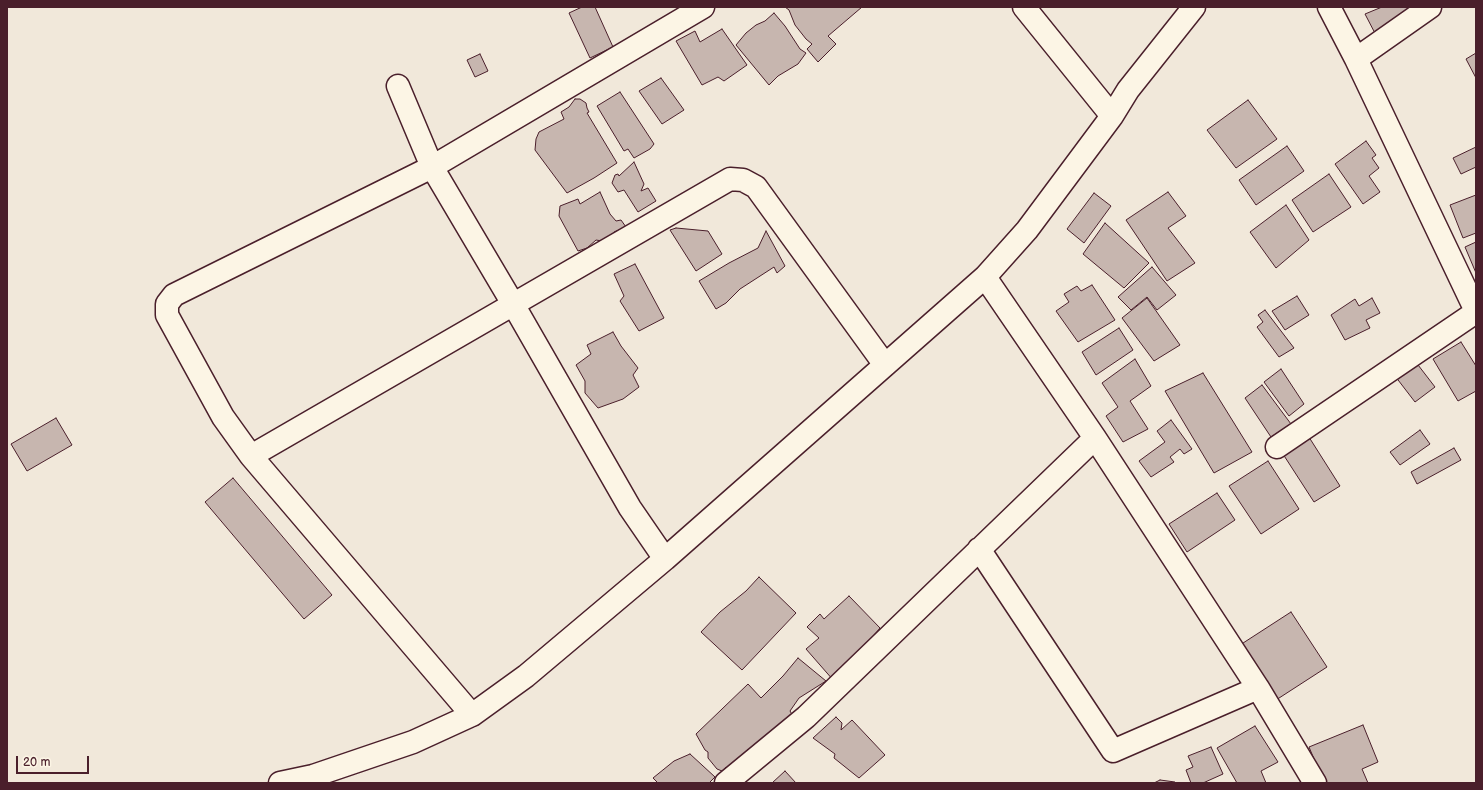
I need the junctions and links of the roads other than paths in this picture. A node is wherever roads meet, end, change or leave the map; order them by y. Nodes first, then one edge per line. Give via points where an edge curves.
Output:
1 (703, 7) edge
2 (1024, 7) edge
3 (1194, 7) edge
4 (1329, 7) edge
5 (1430, 7) edge
6 (1356, 59) junction
7 (398, 86) dead end
8 (1112, 116) junction
9 (432, 167) junction
10 (985, 277) junction
11 (513, 304) junction
12 (1476, 312) edge
13 (885, 365) junction
14 (1095, 438) junction
15 (1277, 447) dead end
16 (250, 456) junction
17 (979, 549) junction
18 (665, 559) junction
19 (1258, 688) junction
20 (472, 715) junction
21 (280, 783) edge
22 (726, 783) edge
23 (1315, 783) edge

1 - 9 street
2 - 8 street
3 - 8 street via 1128,90
4 - 6 street
5 - 6 street
6 - 12 street
7 - 9 street
8 - 10 street via 1027,230
9 - 11 street
9 - 16 street via 174,296 167,304 167,315 219,410
10 - 13 street
10 - 14 street
11 - 13 street via 730,179 743,180 756,187
11 - 16 street
11 - 18 street via 630,508
12 - 15 street
13 - 18 street
14 - 17 street
14 - 19 street
16 - 20 street
17 - 19 street via 1113,751
17 - 22 street via 806,717
18 - 20 street via 526,676
19 - 23 street
20 - 21 street via 413,742 313,776

